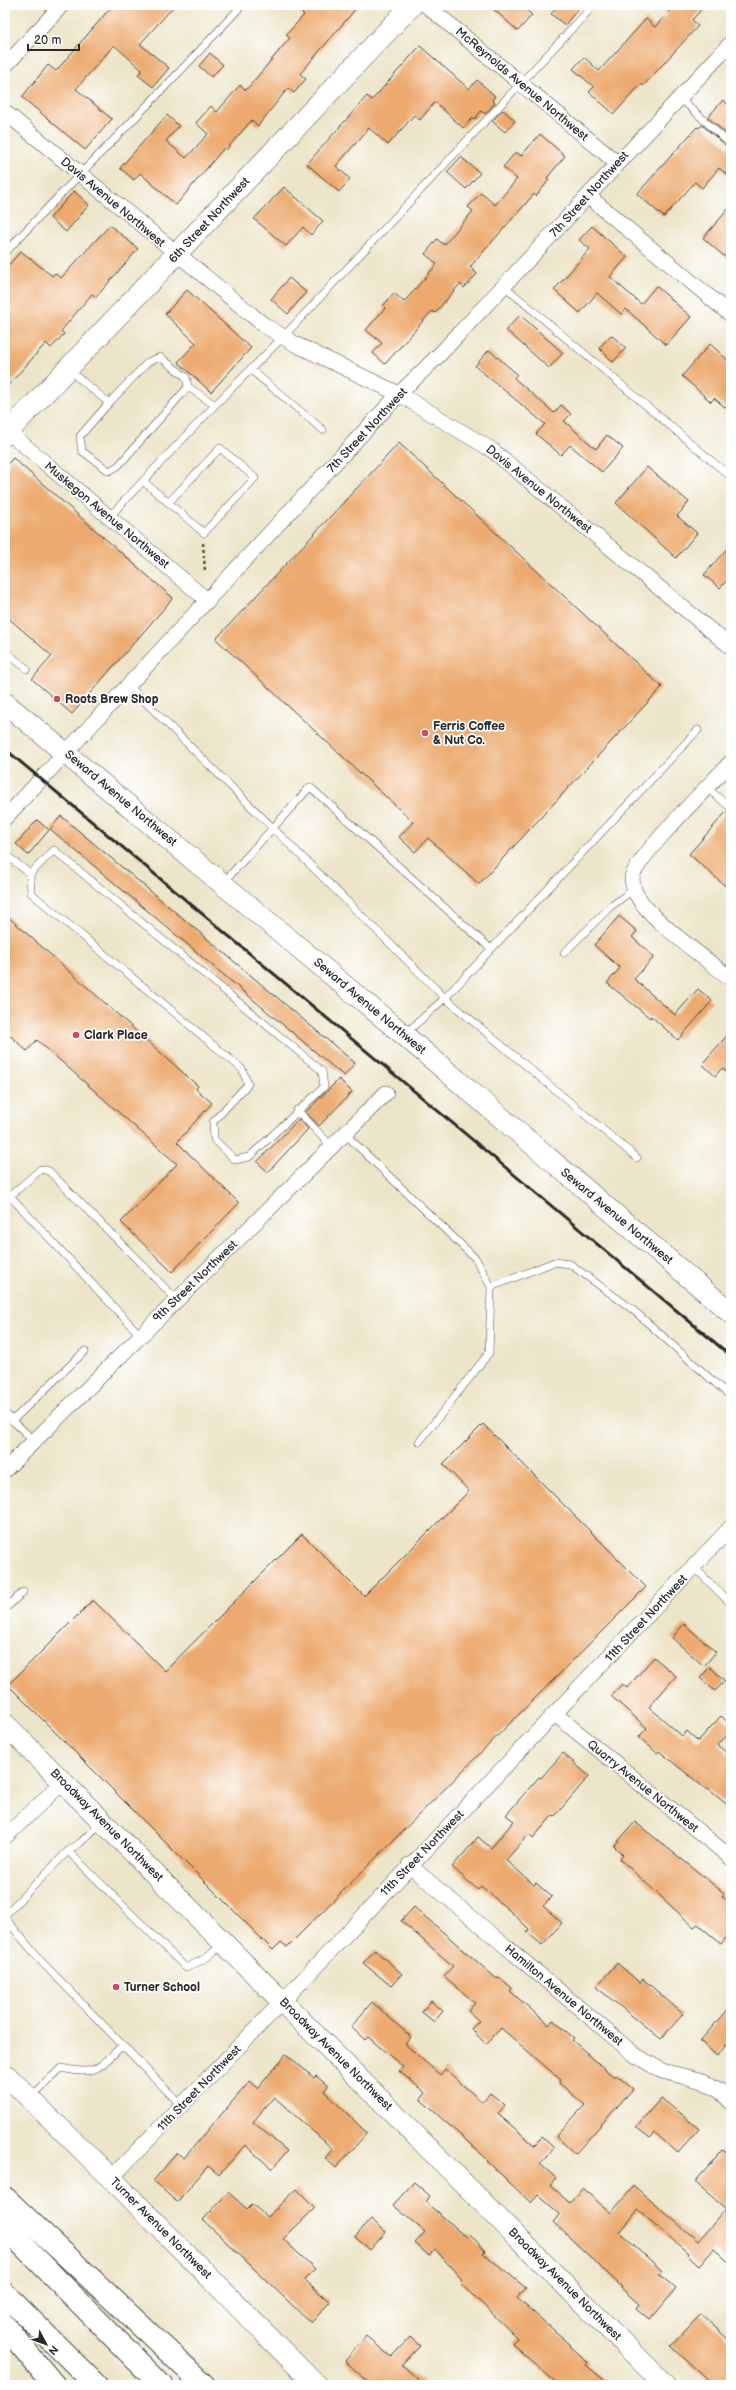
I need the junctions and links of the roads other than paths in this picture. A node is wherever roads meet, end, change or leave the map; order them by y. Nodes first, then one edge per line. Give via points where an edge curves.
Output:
1 (62, 5) edge
2 (242, 5) edge
3 (412, 5) edge
4 (426, 5) edge
5 (594, 5) edge
6 (731, 43) edge
7 (5, 66) edge
8 (520, 83) junction
9 (679, 97) junction
10 (5, 112) edge
11 (731, 144) edge
12 (617, 163) junction
13 (79, 173) junction
14 (588, 196) junction
15 (5, 253) edge
16 (177, 254) junction
17 (504, 286) junction
18 (731, 315) edge
19 (283, 337) junction
20 (68, 369) junction
21 (250, 369) junction
22 (188, 387) junction
23 (400, 394) junction
24 (109, 403) junction
25 (215, 405) junction
26 (323, 430) dead end
27 (6, 432) edge
28 (731, 477) edge
29 (144, 480) junction
30 (169, 502) junction
31 (109, 517) junction
32 (208, 601) junction
33 (731, 647) edge
34 (5, 651) edge
35 (27, 669) dead end
36 (129, 686) junction
37 (5, 703) edge
38 (698, 730) dead end
39 (66, 752) junction
40 (731, 762) edge
41 (708, 788) junction
42 (731, 808) edge
43 (5, 818) edge
44 (274, 828) junction
45 (5, 854) edge
46 (30, 874) junction
47 (222, 883) junction
48 (634, 890) junction
49 (491, 949) junction
50 (564, 953) dead end
51 (731, 979) edge
52 (445, 998) junction
53 (404, 1034) junction
54 (386, 1093) dead end
55 (297, 1110) junction
56 (346, 1134) junction
57 (332, 1147) junction
58 (637, 1158) dead end
59 (8, 1199) edge
60 (492, 1287) junction
61 (176, 1299) junction
62 (731, 1313) edge
63 (140, 1335) junction
64 (85, 1351) dead end
65 (731, 1397) edge
66 (5, 1413) edge
67 (12, 1421) junction
68 (34, 1441) junction
69 (419, 1442) dead end
70 (5, 1470) edge
71 (728, 1536) edge
72 (694, 1568) junction
73 (23, 1592) dead end
74 (731, 1600) edge
75 (5, 1609) edge
76 (555, 1714) junction
77 (5, 1724) edge
78 (63, 1782) junction
79 (103, 1821) junction
80 (5, 1837) edge
81 (68, 1851) junction
82 (731, 1858) edge
83 (409, 1865) junction
84 (5, 1915) edge
85 (5, 1918) edge
86 (224, 1942) junction
87 (283, 2001) junction
88 (122, 2046) junction
89 (5, 2074) edge
90 (30, 2099) junction
91 (731, 2102) edge
92 (182, 2105) junction
93 (112, 2178) junction
94 (5, 2198) edge
95 (5, 2227) edge
96 (5, 2294) edge
97 (5, 2326) edge
98 (54, 2385) edge
99 (96, 2385) edge
100 (162, 2385) edge
101 (204, 2385) edge
102 (316, 2385) edge
103 (666, 2385) edge

1 - 7 street
2 - 13 lane via 206,45
3 - 16 street, 6th Street Northwest
4 - 8 street, McReynolds Avenue Northwest
5 - 8 lane
6 - 9 street, 7th Street Northwest
8 - 12 street, McReynolds Avenue Northwest
8 - 19 lane
9 - 11 lane
9 - 12 street, 7th Street Northwest
10 - 13 street, Davis Avenue Northwest
12 - 14 street, 7th Street Northwest
13 - 15 lane
13 - 16 street, Davis Avenue Northwest
14 - 17 street, 7th Street Northwest
14 - 18 street
16 - 19 street, Davis Avenue Northwest via 264,325
16 - 20 street, 6th Street Northwest
17 - 23 street, 7th Street Northwest
17 - 28 lane
19 - 21 lane
19 - 23 street, Davis Avenue Northwest
20 - 24 lane
20 - 27 street, 6th Street Northwest
21 - 25 lane
21 - 26 lane
22 - 24 lane via 186,377 160,357 148,362
22 - 24 lane via 118,466 109,471 82,451 80,436
22 - 25 lane
23 - 32 street, 7th Street Northwest
23 - 33 street, Davis Avenue Northwest via 492,450
25 - 29 lane
27 - 31 street, Muskegon Avenue Northwest
29 - 30 lane
29 - 31 lane
30 - 30 lane via 204,533 255,478 220,448
31 - 32 street, Muskegon Avenue Northwest
32 - 36 street, 7th Street Northwest
34 - 35 lane
36 - 39 street, 7th Street Northwest
36 - 44 lane
37 - 39 street, Seward Avenue Northwest
38 - 49 lane
39 - 43 street, 7th Street Northwest
39 - 47 street, Seward Avenue Northwest
40 - 41 street
41 - 42 lane
41 - 48 street via 642,860 632,878
44 - 47 lane
44 - 49 lane via 310,786
44 - 52 lane
45 - 46 lane
46 - 55 lane via 54,850 322,1070 324,1087
46 - 55 lane via 31,893 242,1069 248,1084 213,1122 214,1139 235,1160 248,1156
47 - 53 street, Seward Avenue Northwest
48 - 50 lane via 610,906
48 - 51 street via 647,910
49 - 52 lane
52 - 53 lane
52 - 58 lane
53 - 62 street, Seward Avenue Northwest
54 - 56 street, 9th Street Northwest
55 - 57 lane
56 - 57 street, 9th Street Northwest
56 - 60 lane via 476,1259
57 - 61 street, 9th Street Northwest
59 - 61 lane via 41,1169 49,1171
59 - 63 lane
60 - 65 lane via 554,1262 570,1264 632,1309
60 - 69 lane via 489,1353
61 - 63 street, 9th Street Northwest
63 - 68 street, 9th Street Northwest
64 - 67 lane
66 - 67 lane
67 - 68 lane
68 - 70 street, 9th Street Northwest
71 - 72 street, 11th Street Northwest
72 - 74 lane via 729,1602
72 - 76 street, 11th Street Northwest
73 - 75 lane
76 - 82 street, Quarry Avenue Northwest
76 - 83 street, 11th Street Northwest
77 - 78 street, Broadway Avenue Northwest
78 - 79 street, Broadway Avenue Northwest
78 - 80 street
79 - 81 lane
79 - 86 street, Broadway Avenue Northwest
81 - 84 lane
81 - 86 lane via 186,1968 206,1958
83 - 87 street, 11th Street Northwest
83 - 91 street, Hamilton Avenue Northwest via 635,2054 662,2071 704,2081
85 - 88 lane via 40,1960
86 - 87 street, Broadway Avenue Northwest
87 - 92 street, 11th Street Northwest
87 - 103 street, Broadway Avenue Northwest
88 - 90 lane via 95,2071 81,2072 61,2068
88 - 92 lane
89 - 90 street, Turner Avenue Northwest
90 - 93 street, Turner Avenue Northwest
92 - 93 street, 11th Street Northwest
93 - 102 street, Turner Avenue Northwest
94 - 101 highway
95 - 100 highway
96 - 99 highway
97 - 98 highway

